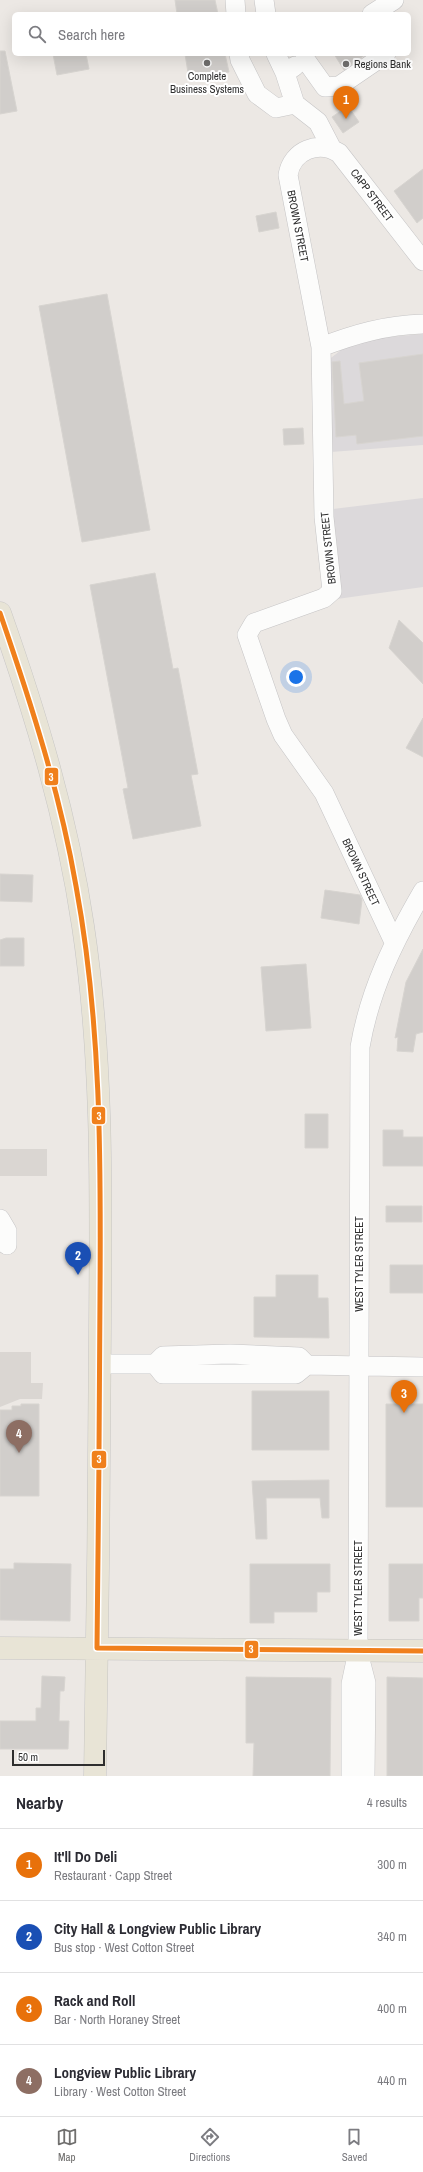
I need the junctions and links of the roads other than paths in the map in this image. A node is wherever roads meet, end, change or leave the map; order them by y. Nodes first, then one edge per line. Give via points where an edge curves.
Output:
1 (235, 0) edge
2 (264, 0) edge
3 (236, 12) edge
4 (266, 12) edge
5 (240, 56) edge
6 (277, 56) edge
7 (309, 56) edge
8 (373, 56) edge
9 (284, 73) junction
10 (339, 86) junction
11 (295, 104) junction
12 (332, 149) junction
13 (423, 261) edge
14 (423, 324) edge
15 (321, 347) junction
16 (0, 613) edge
17 (5, 645) edge
18 (423, 891) edge
19 (394, 942) junction
20 (0, 1219) edge
21 (7, 1245) dead end
22 (100, 1364) junction
23 (155, 1364) junction
24 (306, 1365) junction
25 (358, 1366) junction
26 (423, 1367) edge
27 (0, 1648) edge
28 (97, 1648) junction
29 (358, 1651) junction
30 (423, 1651) edge
31 (95, 1776) edge
32 (351, 1776) edge
33 (365, 1776) edge

1 - 3 street
2 - 4 street
5 - 11 street via 257,94 276,108
6 - 9 street
7 - 9 street
7 - 10 street via 325,87
8 - 10 street
8 - 10 street via 339,76
9 - 11 street
11 - 12 street via 318,122
12 - 13 street, CAPP STREET via 344,157
12 - 15 street, BROWN STREET via 310,150 296,156 292,160 288,175
14 - 15 street via 365,331
15 - 19 street, BROWN STREET via 324,517 332,591 324,598 254,623 246,635 283,735 324,793
16 - 17 main road
17 - 22 main road via 36,717 59,803 79,903 89,972 97,1053 100,1121
18 - 19 street, WEST TYLER STREET
19 - 25 street, WEST TYLER STREET via 369,1006 360,1047
20 - 21 street via 7,1231
22 - 23 street
22 - 28 main road
23 - 24 street via 163,1356 230,1354 299,1357
23 - 24 street via 163,1374 230,1375 296,1374
24 - 25 street
25 - 26 street
25 - 29 street, WEST TYLER STREET
27 - 28 main road
28 - 29 main road
28 - 31 main road
29 - 30 main road
29 - 32 street, WEST TYLER STREET via 351,1684
29 - 33 street, WEST TYLER STREET via 366,1683

